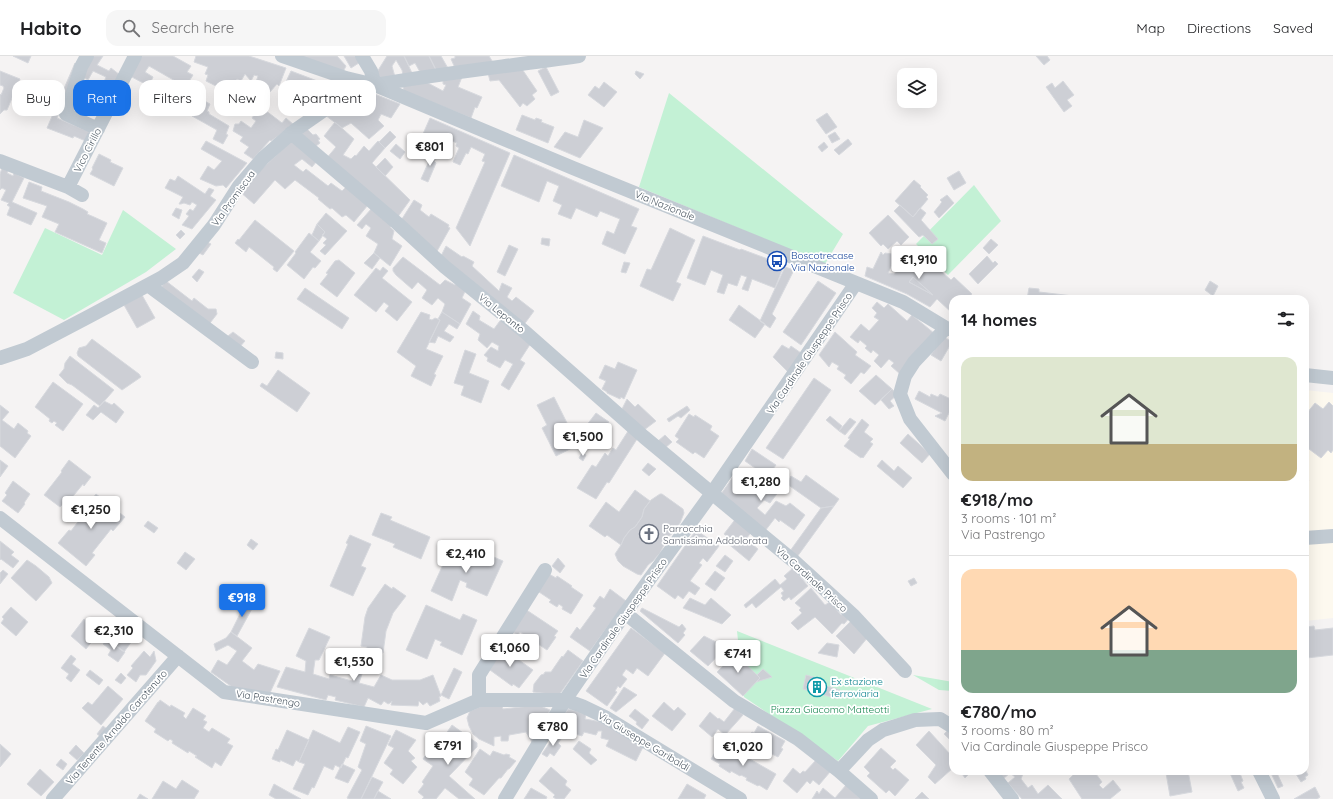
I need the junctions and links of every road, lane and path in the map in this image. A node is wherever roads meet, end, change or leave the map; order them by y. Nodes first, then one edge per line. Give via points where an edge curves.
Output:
1 (87, 56) edge
2 (135, 56) edge
3 (282, 56) edge
4 (362, 56) edge
5 (579, 56) edge
6 (547, 58) edge
7 (497, 61) edge
8 (355, 80) edge
9 (374, 80) edge
10 (376, 85) joint
11 (315, 116) edge
12 (98, 129) junction
13 (291, 133) junction
14 (0, 152) edge
15 (0, 161) edge
16 (70, 183) junction
17 (82, 195) dead end
18 (856, 283) junction
19 (148, 285) junction
20 (949, 329) edge
21 (0, 358) edge
22 (252, 362) dead end
23 (1309, 375) edge
24 (1333, 378) edge
25 (949, 469) edge
26 (712, 494) junction
27 (0, 518) edge
28 (1333, 536) edge
29 (1309, 538) edge
30 (545, 570) dead end
31 (625, 613) junction
32 (178, 656) junction
33 (906, 671) dead end
34 (479, 700) junction
35 (565, 700) junction
36 (949, 724) edge
37 (839, 771) junction
38 (993, 775) edge
39 (1261, 775) edge
40 (53, 799) edge
41 (505, 799) edge
42 (740, 799) edge
43 (871, 799) edge
44 (1012, 799) edge
45 (1273, 799) edge

1 - 12 street via 66,114
2 - 12 street, Vico Cirillo
3 - 8 street
4 - 9 street
5 - 6 street, Via Promiscua
6 - 7 street, Via Promiscua
7 - 10 street, Via Promiscua via 458,72
10 - 18 street, Via Nazionale
11 - 13 street, Via Promiscua
12 - 16 street, Vico Cirillo
13 - 19 street, Via Promiscua via 263,158 239,186 214,225 183,263
13 - 26 street, Via Lepanto
14 - 16 street, Vico Cirillo
15 - 16 street, Vico Cirillo
16 - 17 street, Vico Cirillo
18 - 20 street, Via Nazionale via 903,302
18 - 26 street, Via Cardinale Giuspeppe Prisco
19 - 21 street, Via Promiscua via 27,349
19 - 22 street
20 - 25 street via 914,362 905,376 900,394 910,419
23 - 24 street
26 - 31 street, Via Cardinale Giuspeppe Prisco
26 - 33 street, Via Cardinale Prisco via 796,563 854,616
27 - 32 street, Via Pastrengo
28 - 29 street
30 - 34 street via 479,675
31 - 35 street, Via Cardinale Giuspeppe Prisco
31 - 37 street via 734,701 798,739
32 - 34 street, Via Pastrengo via 224,692 418,721 426,722
32 - 40 street, Via Tenente Arnaldo Carotenuto
34 - 35 street, Via Pastrengo
35 - 41 street, Via Cardinale Giuspeppe Prisco
35 - 42 street, Via Giuseppe Garibaldi via 605,717
36 - 37 street via 940,719 916,720 883,730 868,740
37 - 43 street
38 - 44 street
39 - 45 street

